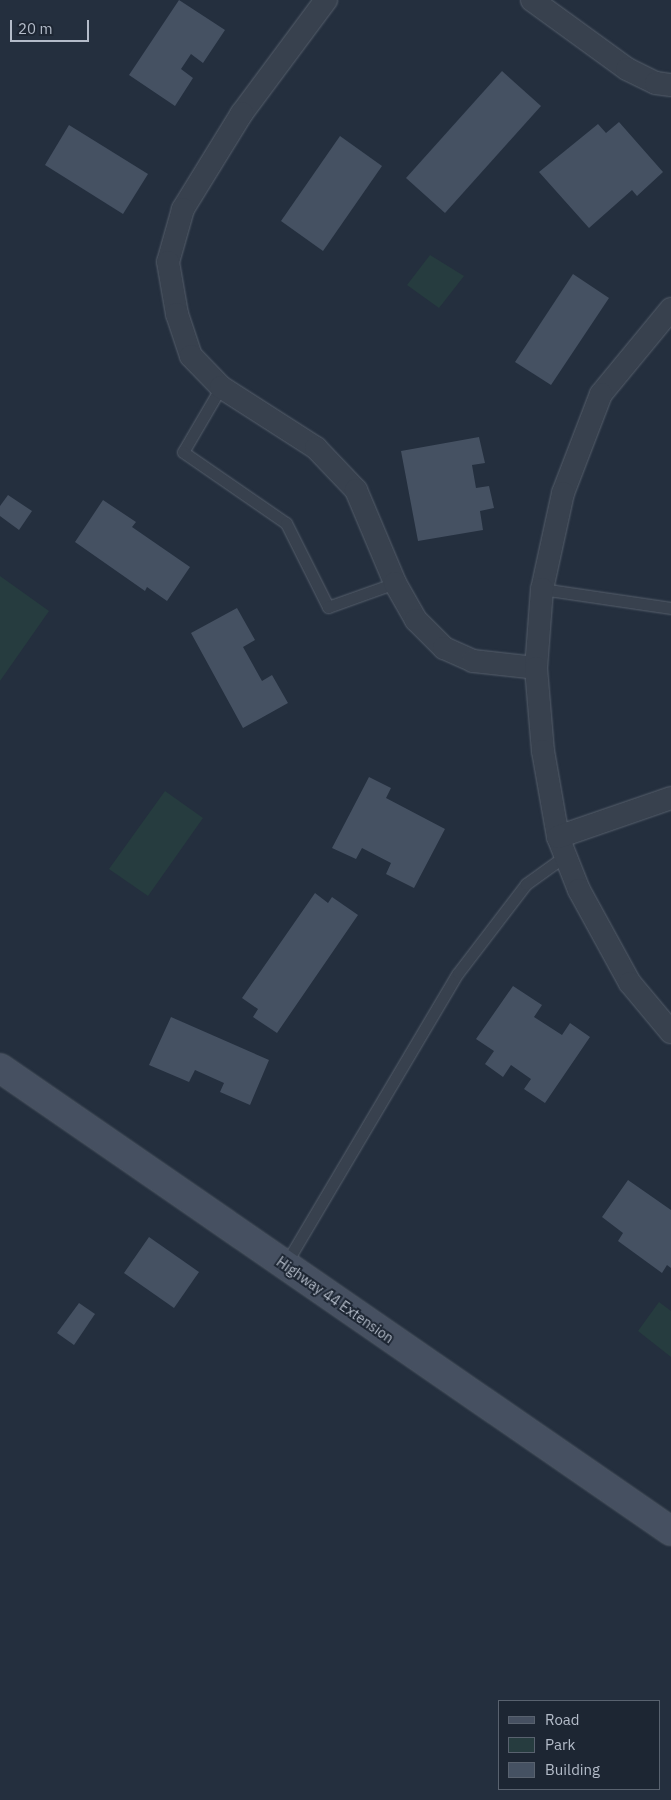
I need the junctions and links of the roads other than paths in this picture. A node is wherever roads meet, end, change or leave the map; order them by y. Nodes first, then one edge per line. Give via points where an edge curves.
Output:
1 (326, 0) edge
2 (532, 0) edge
3 (671, 85) edge
4 (669, 316) edge
5 (222, 387) junction
6 (395, 583) junction
7 (542, 589) junction
8 (671, 608) edge
9 (536, 668) junction
10 (671, 798) edge
11 (562, 846) junction
12 (671, 1032) edge
13 (0, 1068) edge
14 (285, 1265) junction
15 (671, 1530) edge

1 - 5 street via 242,113 183,209 168,262 177,314 191,356
2 - 3 street via 628,69 656,83
4 - 7 street via 601,394 563,493
5 - 6 street via 316,448 356,490
5 - 6 lane via 183,452 286,523 328,607
6 - 9 street via 416,620 444,648 473,661
7 - 8 lane
7 - 9 street
9 - 11 street via 543,751
10 - 11 street
11 - 12 street via 579,890 630,983
11 - 14 lane via 526,884 458,973
13 - 14 main road, Highway 44 Extension
14 - 15 main road, Highway 44 Extension

